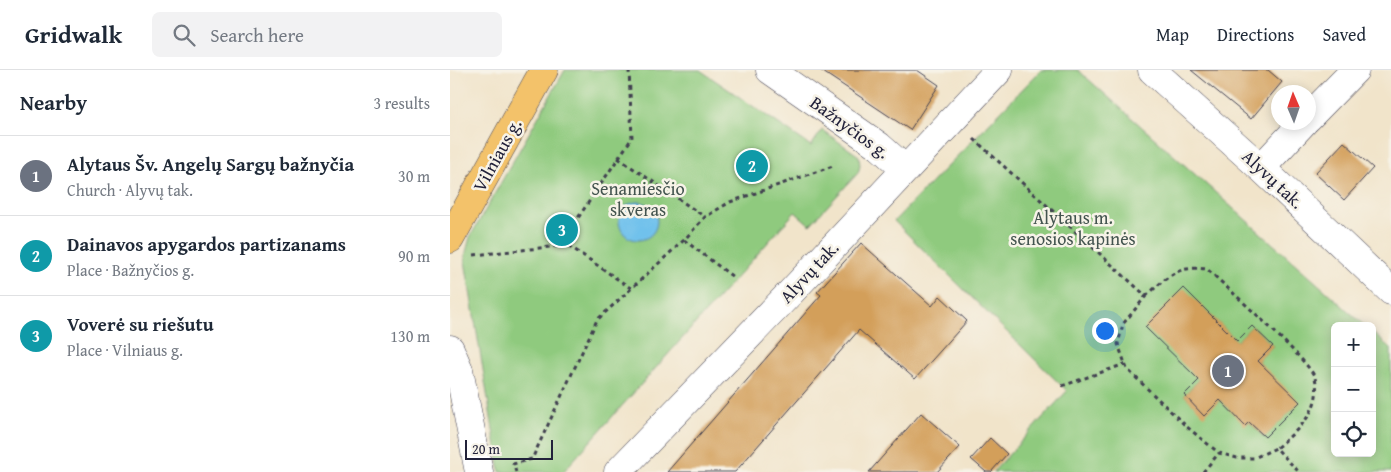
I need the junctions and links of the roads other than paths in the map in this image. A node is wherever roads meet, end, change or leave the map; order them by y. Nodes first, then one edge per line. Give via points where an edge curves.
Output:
1 (544, 70) edge
2 (770, 70) edge
3 (999, 70) edge
4 (1152, 70) edge
5 (1354, 70) edge
6 (1316, 110) edge
7 (1297, 130) edge
8 (1261, 168) junction
9 (905, 169) junction
10 (450, 239) edge
11 (1391, 291) edge
12 (450, 349) edge
13 (479, 472) edge
14 (618, 472) edge

1 - 10 main road, Vilniaus g.
2 - 9 street, Bažnyčios g. via 879,146
3 - 9 street, Alyvų tak.
4 - 8 street, Alyvų tak.
5 - 6 street
7 - 8 street
8 - 11 street, Alyvų tak.
9 - 14 street, Alyvų tak.
12 - 13 street via 459,370

